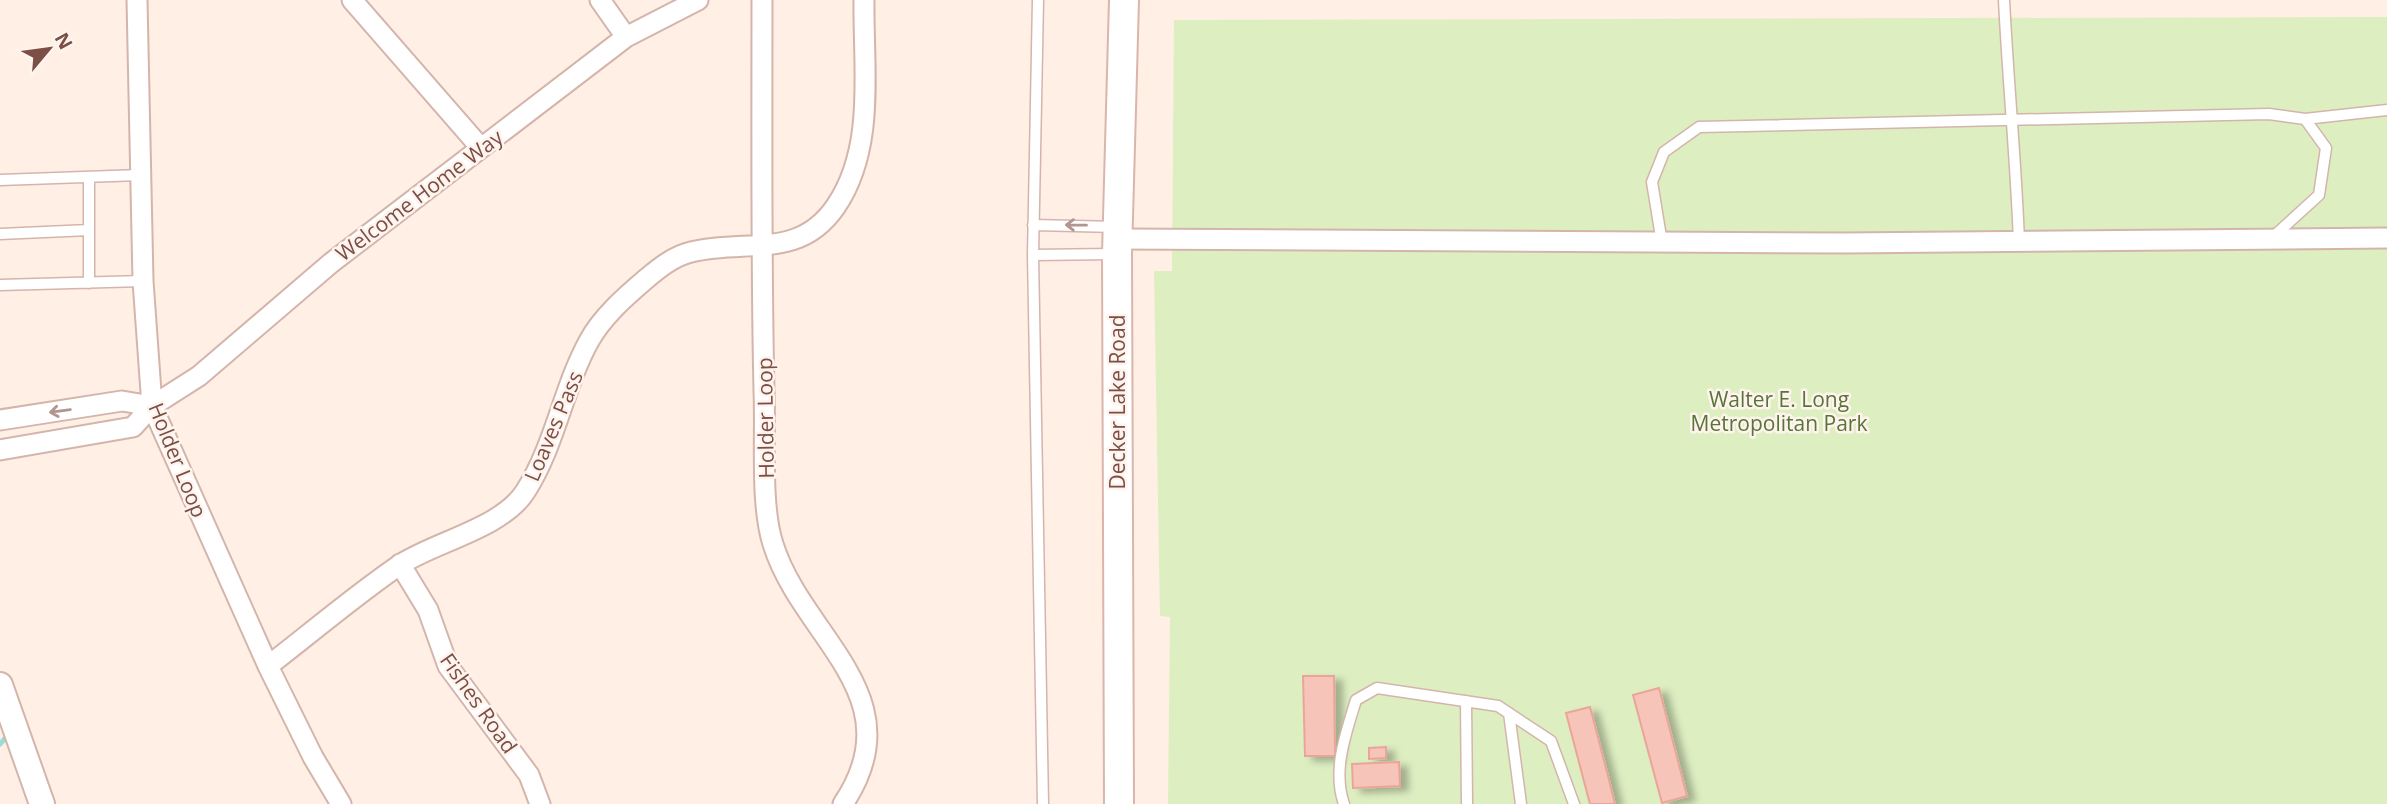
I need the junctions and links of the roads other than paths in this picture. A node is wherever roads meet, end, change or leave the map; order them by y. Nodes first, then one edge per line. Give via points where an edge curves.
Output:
1 (137, 0) edge
2 (352, 0) edge
3 (600, 0) edge
4 (698, 0) edge
5 (762, 0) edge
6 (864, 0) edge
7 (1038, 0) edge
8 (1124, 0) edge
9 (2004, 0) edge
10 (626, 37) junction
11 (2387, 110) edge
12 (2305, 119) junction
13 (2014, 120) junction
14 (481, 148) junction
15 (140, 175) junction
16 (89, 177) junction
17 (0, 180) edge
18 (1033, 225) junction
19 (89, 230) junction
20 (0, 234) edge
21 (2387, 238) edge
22 (2271, 239) junction
23 (1118, 240) junction
24 (2019, 242) junction
25 (1662, 243) junction
26 (761, 245) junction
27 (1033, 255) junction
28 (143, 281) junction
29 (89, 283) junction
30 (0, 285) edge
31 (152, 406) junction
32 (87, 407) junction
33 (0, 420) edge
34 (92, 435) junction
35 (0, 450) edge
36 (400, 564) junction
37 (268, 666) junction
38 (0, 685) edge
39 (1466, 701) junction
40 (1509, 713) junction
41 (42, 804) edge
42 (341, 804) edge
43 (540, 804) edge
44 (843, 804) edge
45 (1043, 804) edge
46 (1119, 804) edge
47 (1344, 804) edge
48 (1467, 804) edge
49 (1521, 804) edge
50 (1574, 804) edge

1 - 15 street, Holder Loop
2 - 14 street
3 - 10 street
4 - 10 street, Welcome Home Way
5 - 26 street, Holder Loop
6 - 26 street, Loaves Pass via 862,146 853,172 836,206 805,236 786,244
7 - 18 lane
8 - 23 main road, Decker Lake Road
9 - 13 lane
10 - 14 street, Welcome Home Way
11 - 12 lane
12 - 13 lane via 2269,114
12 - 22 lane via 2326,148 2319,195
13 - 24 lane
13 - 25 lane via 1699,127 1664,152 1652,181
14 - 31 street, Welcome Home Way via 331,263 199,376
15 - 16 lane
15 - 28 street, Holder Loop
16 - 17 lane
16 - 19 lane
23 -> 18 lane
18 - 27 lane
19 - 20 lane
19 - 29 lane
21 - 22 street
22 - 24 street
23 - 25 street
23 - 27 lane
23 - 46 main road, Decker Lake Road
24 - 25 street
26 - 36 street, Loaves Pass via 689,253 645,280 589,341 525,493 469,533
26 - 44 street, Holder Loop via 772,541 791,586 854,680 864,703 865,761
27 - 45 lane
28 - 29 lane
28 - 31 street, Holder Loop
29 - 30 lane
31 - 32 street via 122,401
31 - 34 street, Welcome Home Way via 133,428
31 - 37 street, Holder Loop
32 -> 33 street
32 - 34 street
34 - 35 street, Welcome Home Way
36 - 37 street, Loaves Pass
36 - 43 street, Fishes Road via 428,610 448,666 529,775
37 - 42 street, Holder Loop
38 - 41 street
39 - 40 lane via 1499,706
39 - 47 lane via 1377,688 1356,700 1338,772
39 - 48 lane
40 - 49 lane
40 - 50 lane via 1551,741

